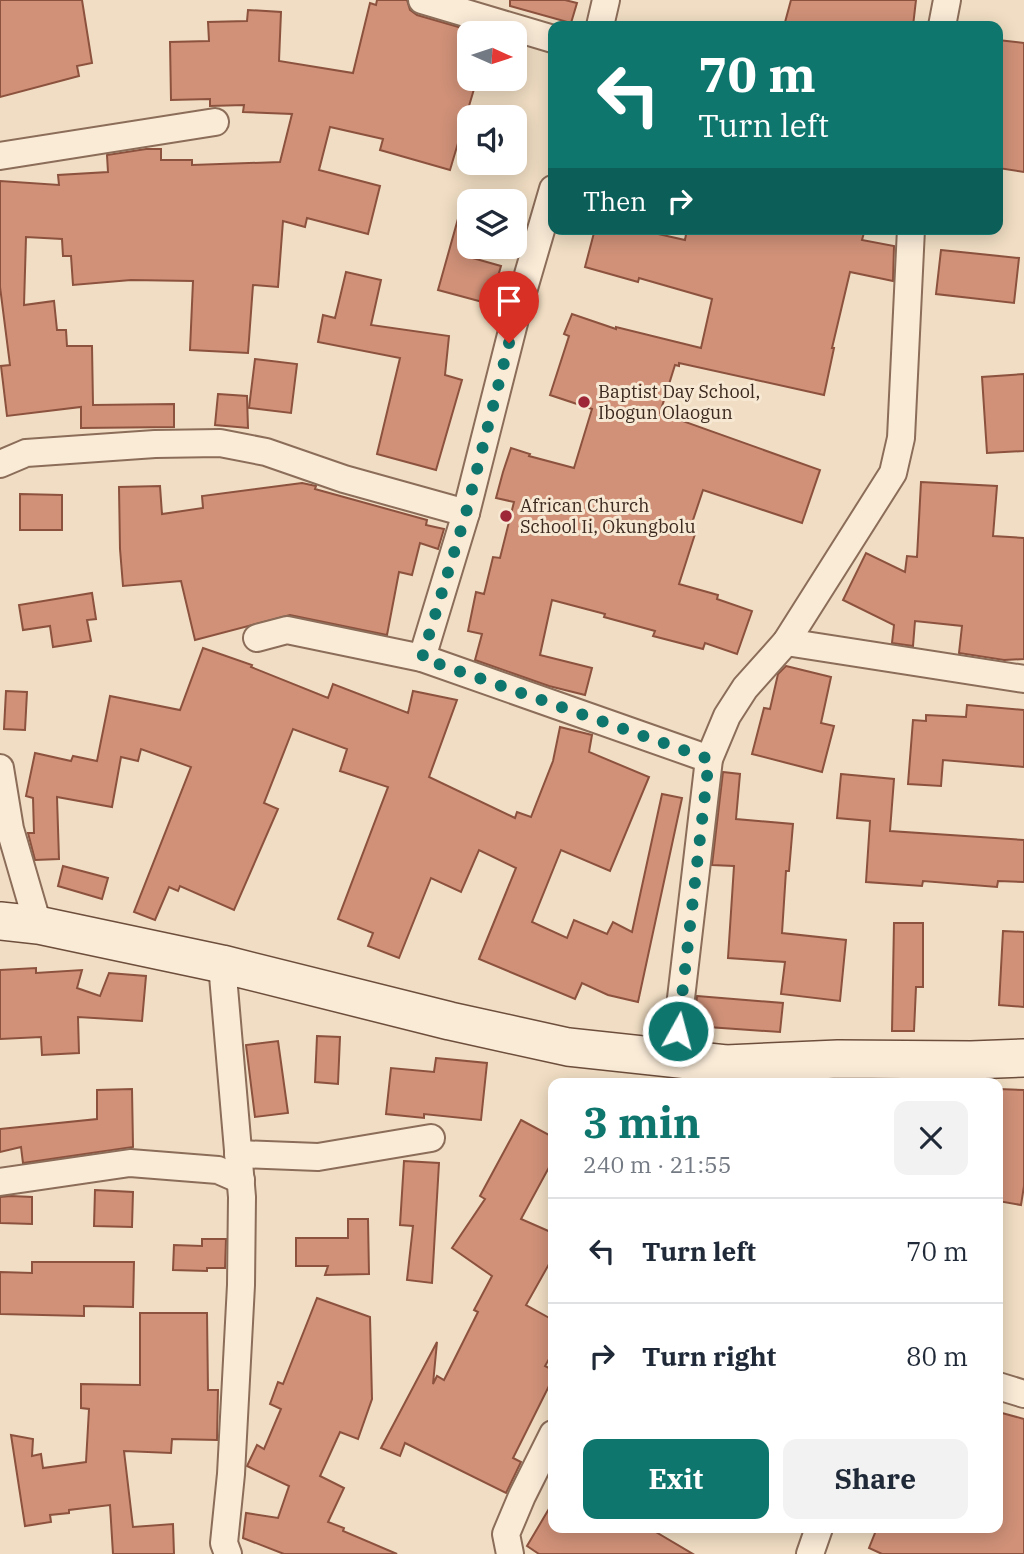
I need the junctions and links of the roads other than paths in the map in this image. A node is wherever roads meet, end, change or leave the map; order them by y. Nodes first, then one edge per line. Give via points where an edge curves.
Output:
1 (422, 0) edge
2 (606, 0) edge
3 (947, 0) edge
4 (601, 21) edge
5 (943, 21) edge
6 (548, 38) edge
7 (215, 122) dead end
8 (0, 156) edge
9 (548, 206) edge
10 (911, 235) edge
11 (0, 464) edge
12 (466, 513) junction
13 (257, 638) dead end
14 (786, 642) junction
15 (422, 658) junction
16 (1024, 679) edge
17 (709, 759) junction
18 (0, 768) edge
19 (0, 921) edge
20 (38, 925) junction
21 (222, 964) junction
22 (674, 1058) junction
23 (1024, 1058) edge
24 (967, 1072) edge
25 (722, 1073) edge
26 (431, 1138) dead end
27 (239, 1167) junction
28 (0, 1182) edge
29 (1003, 1388) edge
30 (1024, 1394) edge
31 (548, 1444) edge
32 (816, 1533) edge
33 (228, 1554) edge
34 (510, 1554) edge
35 (810, 1554) edge

1 - 6 street
2 - 4 street
3 - 5 street
7 - 8 street
9 - 12 street
10 - 14 street via 901,438 893,473
11 - 12 street via 26,453 220,443 266,452
12 - 15 street
13 - 15 street via 287,629
14 - 16 street
14 - 17 street via 745,688
15 - 17 street
17 - 22 street
18 - 20 street via 10,829
19 - 20 main road
20 - 21 main road
21 - 22 main road via 568,1046
21 - 27 street
22 - 25 main road
23 - 24 main road
24 - 25 main road via 838,1059
26 - 27 street
27 - 28 street via 218,1170 130,1163
27 - 33 street via 241,1285 224,1543
29 - 30 street
31 - 34 street via 506,1534
32 - 35 street

